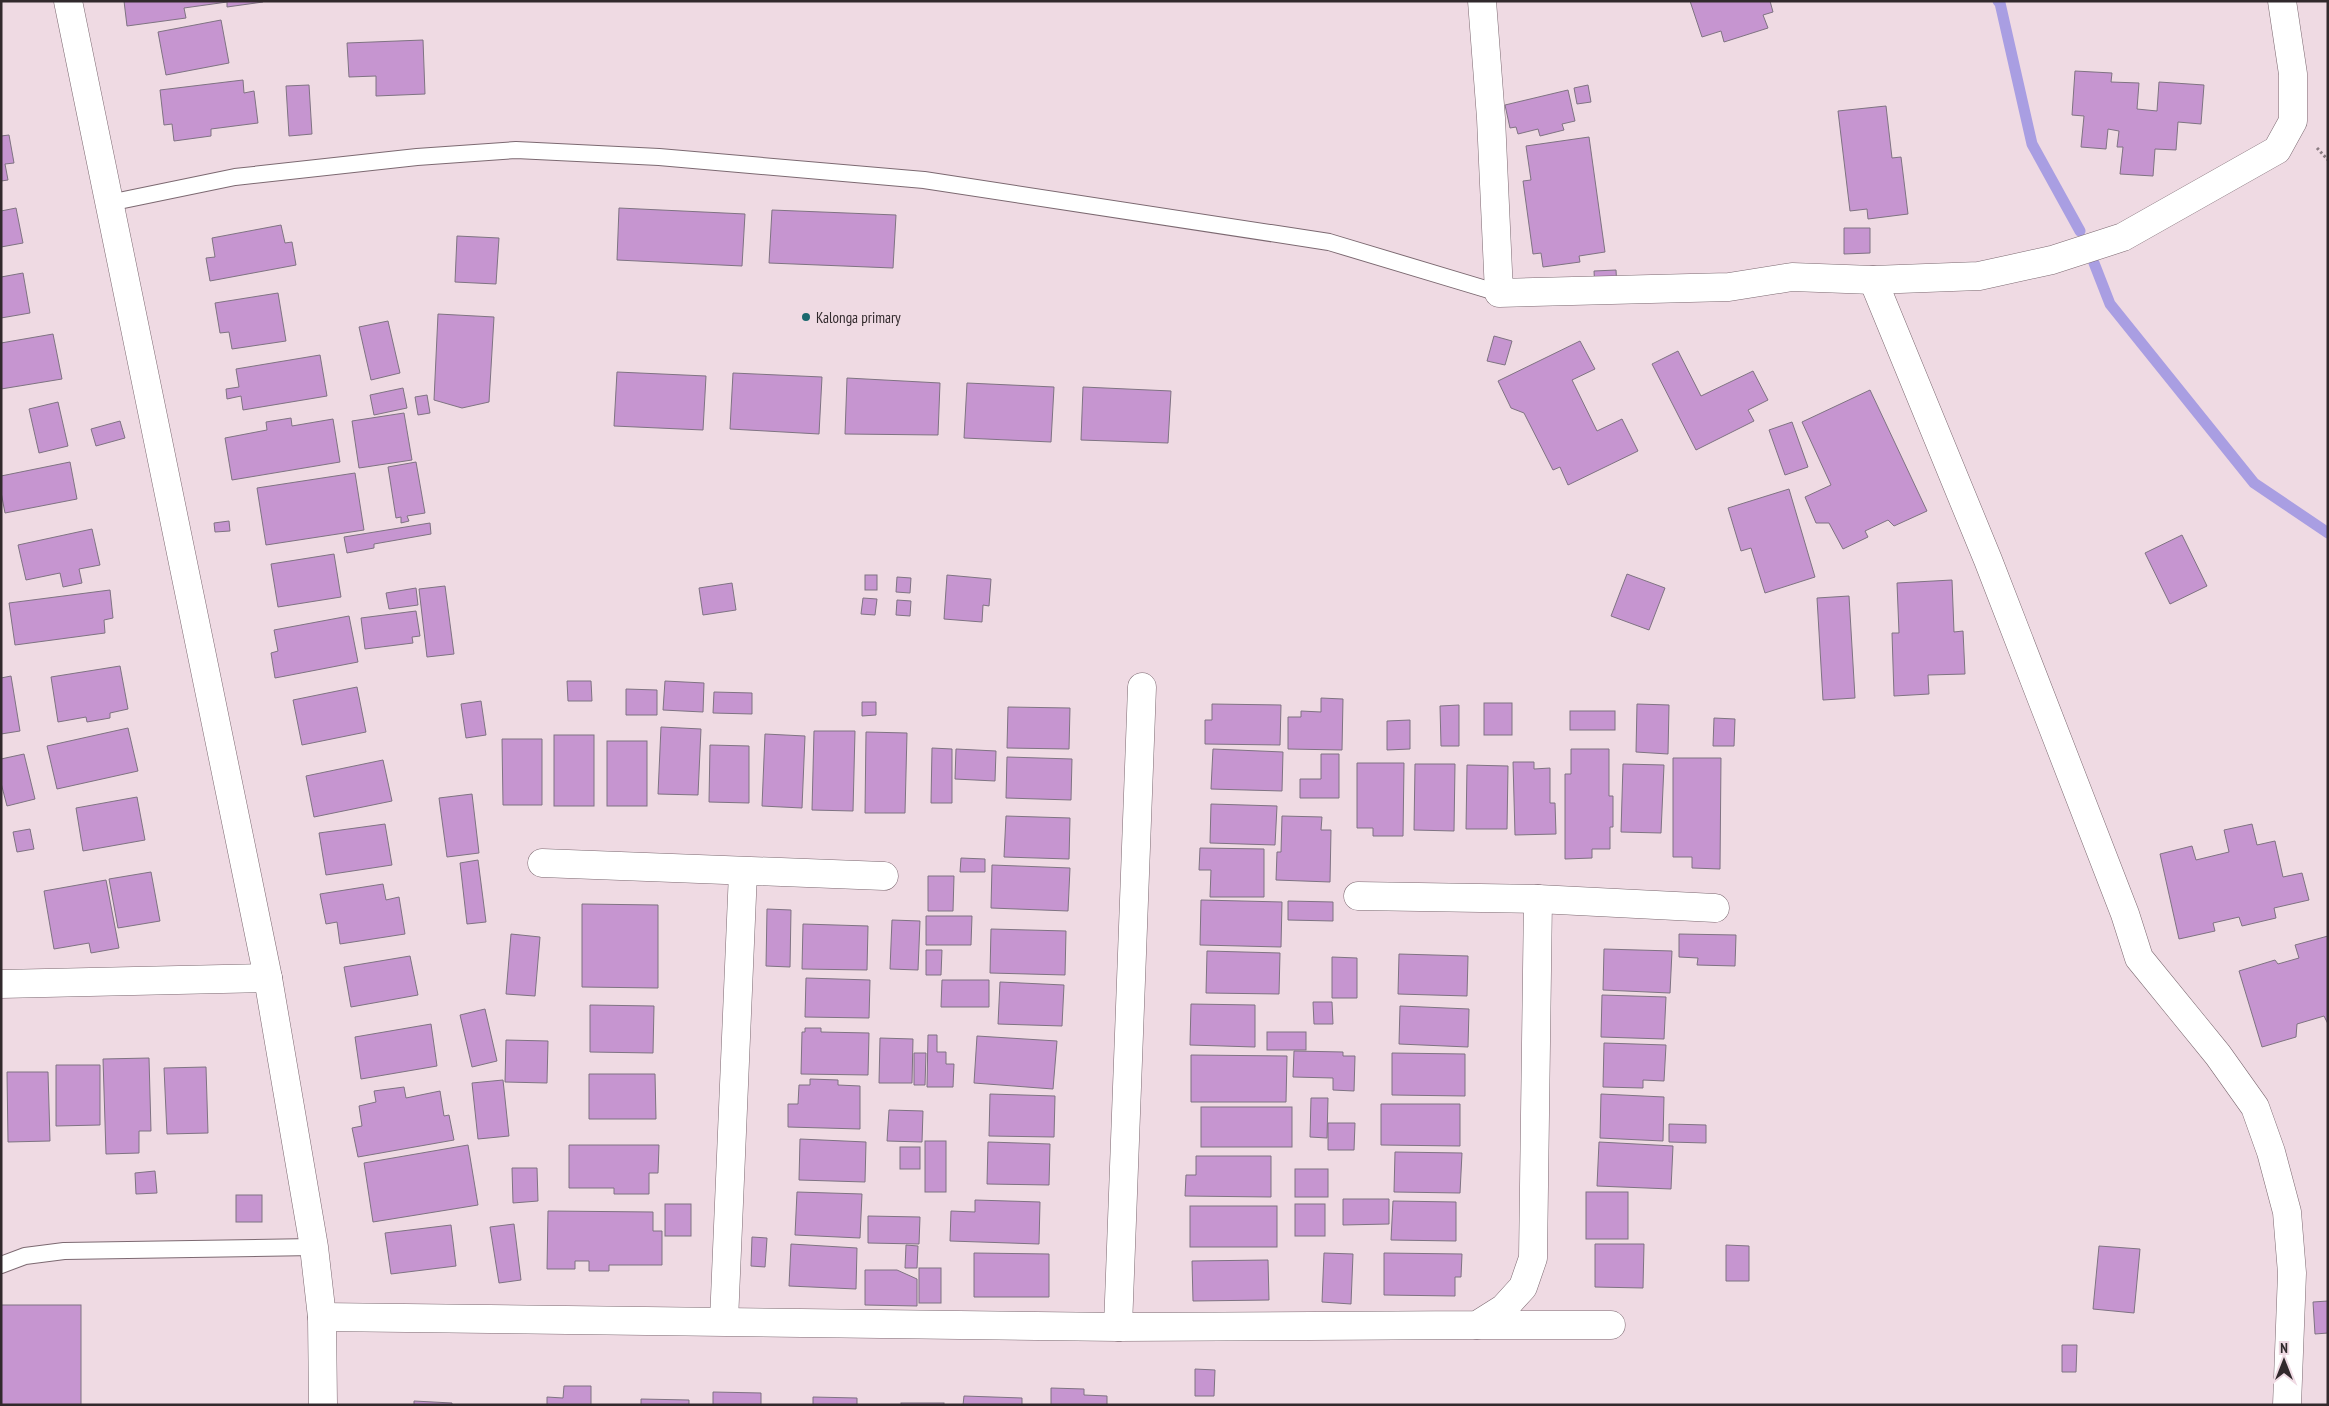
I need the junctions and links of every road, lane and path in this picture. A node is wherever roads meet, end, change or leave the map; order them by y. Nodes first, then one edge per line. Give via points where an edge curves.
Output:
1 (68, 1) edge
2 (1482, 1) edge
3 (2282, 1) edge
4 (109, 203) junction
5 (1873, 280) junction
6 (1499, 294) junction
7 (1142, 687) dead end
8 (542, 863) dead end
9 (743, 872) junction
10 (884, 876) dead end
11 (1358, 896) dead end
12 (1538, 899) junction
13 (1715, 908) dead end
14 (268, 978) junction
15 (1, 984) edge
16 (314, 1248) junction
17 (1, 1265) edge
18 (322, 1317) junction
19 (724, 1321) junction
20 (1477, 1325) junction
21 (1611, 1325) dead end
22 (1118, 1327) junction
23 (323, 1405) edge
24 (2287, 1405) edge

1 - 4 street
2 - 6 street
3 - 5 street via 2292,74 2293,122 2277,150 2123,237 2052,260 1979,276
4 - 6 lane via 235,177 417,156 516,150 659,156 924,180 1329,242
4 - 14 street
5 - 6 street via 1792,277 1729,287
5 - 24 street via 1988,560 2139,958 2218,1055 2255,1107 2287,1212 2292,1273
7 - 22 street
8 - 9 street
9 - 10 street
9 - 19 street
11 - 12 street
12 - 13 street
12 - 20 street via 1533,1258 1523,1287 1504,1308
14 - 15 street
14 - 16 street
16 - 17 lane via 64,1250 25,1256
16 - 18 street
18 - 19 street
18 - 23 street
19 - 22 street
20 - 21 street
20 - 22 street

